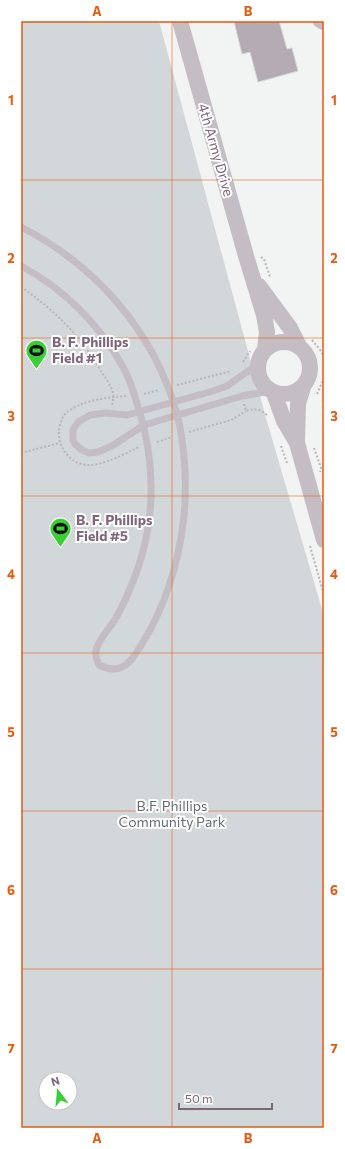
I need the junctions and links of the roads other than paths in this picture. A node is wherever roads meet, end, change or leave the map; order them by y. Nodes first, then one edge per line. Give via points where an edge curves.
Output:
1 (180, 21) edge
2 (319, 21) edge
3 (324, 24) edge
4 (21, 228) edge
5 (21, 266) edge
6 (253, 278) junction
7 (299, 346) junction
8 (262, 357) junction
9 (310, 391) junction
10 (273, 392) junction
11 (173, 402) junction
12 (140, 411) junction
13 (177, 415) junction
14 (144, 425) junction
15 (297, 443) junction
16 (324, 540) edge

1 - 6 street, 4th Army Drive
2 - 3 street
4 - 11 lane via 54,245 72,258 120,305 158,362
5 - 12 lane via 44,279 66,297 99,332 124,368
6 - 7 street, 4th Army Drive via 290,328
6 - 8 street, 4th Army Drive via 266,322 267,332
7 - 8 street via 292,343 277,343 270,346
7 - 9 street, 4th Army Drive via 305,351 311,366 308,381
8 - 10 street, 4th Army Drive via 258,372 260,380
8 - 11 lane via 227,386
9 - 10 street via 284,395
9 - 15 street, 4th Army Drive via 298,404
10 - 13 lane via 242,396
10 - 15 street, 4th Army Drive via 284,421
11 - 12 lane
11 - 13 lane
12 - 14 lane
12 - 14 lane via 124,415 95,414 81,419 73,430 73,440 82,450 93,453 112,446
13 - 14 lane
13 - 14 lane via 185,492 176,561 163,602 132,660 121,668 112,670 99,666 95,652 131,587 141,559 149,522 152,477
15 - 16 street, 4th Army Drive

